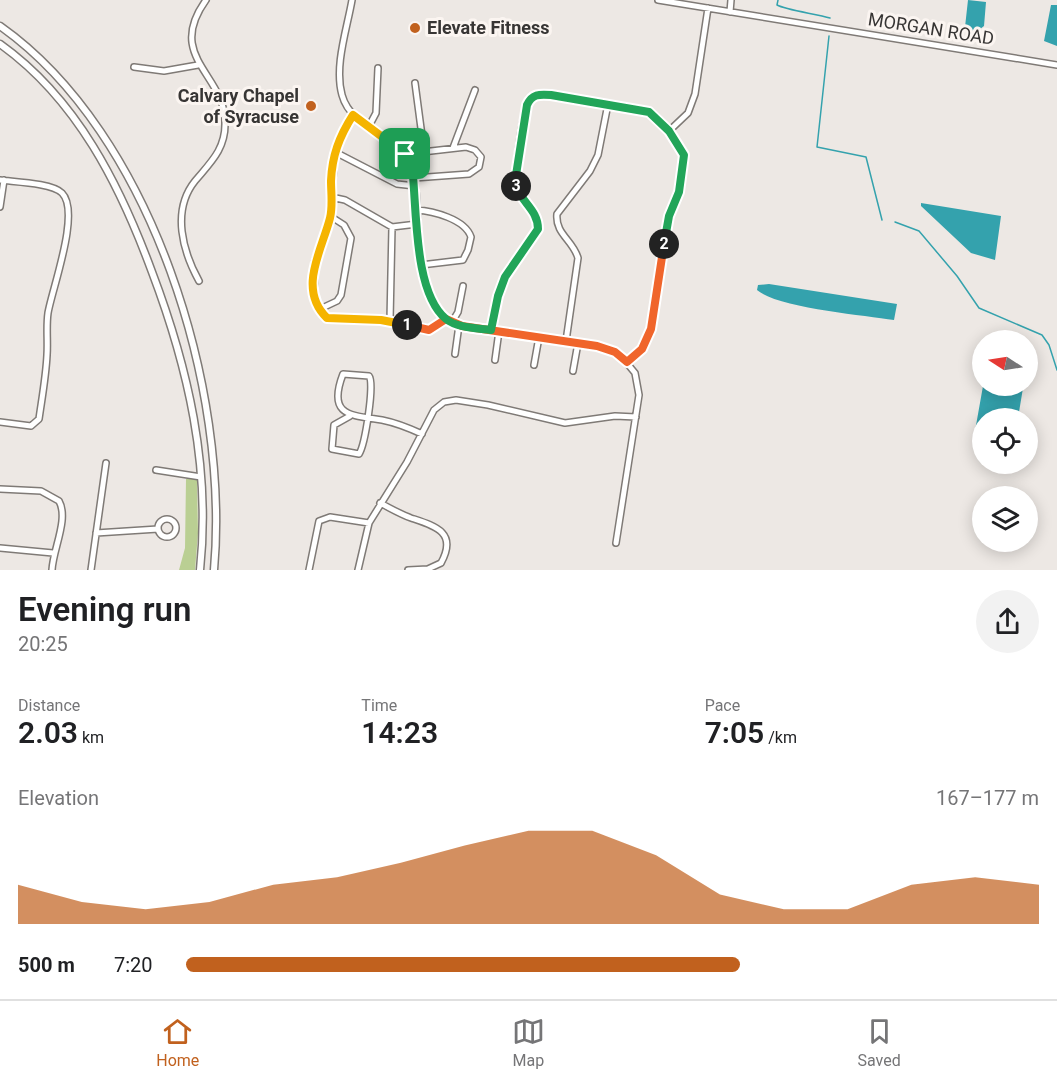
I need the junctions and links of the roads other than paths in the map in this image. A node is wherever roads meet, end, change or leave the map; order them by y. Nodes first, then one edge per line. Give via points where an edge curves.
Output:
1 (206, 0) edge
2 (352, 0) edge
3 (658, 0) edge
4 (731, 0) edge
5 (708, 8) junction
6 (730, 12) junction
7 (0, 26) edge
8 (0, 44) edge
9 (198, 65) junction
10 (1057, 65) edge
11 (134, 67) dead end
12 (378, 68) dead end
13 (415, 83) dead end
14 (475, 90) dead end
15 (608, 104) junction
16 (353, 115) junction
17 (368, 128) junction
18 (669, 131) junction
19 (453, 148) junction
20 (424, 151) junction
21 (334, 152) junction
22 (405, 154) junction
23 (414, 178) junction
24 (2, 180) edge
25 (415, 186) junction
26 (331, 197) junction
27 (0, 207) edge
28 (416, 210) junction
29 (330, 216) junction
30 (417, 224) junction
31 (392, 227) junction
32 (421, 265) junction
33 (199, 281) dead end
34 (463, 286) dead end
35 (320, 309) junction
36 (446, 319) junction
37 (390, 320) junction
38 (452, 322) junction
39 (459, 325) junction
40 (491, 330) junction
41 (499, 331) junction
42 (539, 337) junction
43 (566, 341) junction
44 (578, 343) junction
45 (455, 354) dead end
46 (495, 360) dead end
47 (627, 362) junction
48 (534, 365) dead end
49 (573, 371) dead end
50 (350, 416) junction
51 (636, 417) junction
52 (367, 418) junction
53 (0, 422) edge
54 (422, 434) junction
55 (106, 462) dead end
56 (156, 470) dead end
57 (201, 477) junction
58 (0, 489) edge
59 (380, 503) junction
60 (369, 523) junction
61 (158, 529) dead end
62 (96, 533) junction
63 (616, 543) dead end
64 (0, 548) edge
65 (53, 553) junction
66 (52, 570) edge
67 (91, 570) edge
68 (200, 570) edge
69 (214, 570) edge
70 (309, 570) edge
71 (358, 570) edge
72 (408, 570) edge

1 - 9 street via 193,27 192,45
2 - 16 street via 339,75 343,98
3 - 5 street, MORGAN ROAD
4 - 6 street
5 - 6 street, MORGAN ROAD
5 - 18 street via 695,94 688,112
6 - 10 street, MORGAN ROAD
7 - 69 main road via 51,69 94,119 125,170 161,250 195,350 209,417 217,506
8 - 57 main road via 42,81 79,125 124,199 181,356 196,424
9 - 11 street via 164,70
9 - 33 street via 219,96 225,122 218,153 189,191 183,211 183,244
12 - 17 street via 376,113
13 - 20 street
14 - 19 street
15 - 18 street via 649,112
15 - 40 street via 537,94 530,99 515,182 523,200 534,210 538,229 501,286
15 - 43 street via 598,155 590,171 559,208 556,220 559,232 573,245 578,258
16 - 17 street
16 - 21 street
17 - 22 street
18 - 47 street via 683,150 684,167 669,216 651,329 642,349
19 - 20 street
19 - 23 street via 471,148 481,157 479,167 472,173
20 - 22 street
21 - 25 street via 398,184
21 - 26 street
22 - 23 street
23 - 25 street
24 - 27 street
24 - 53 street via 52,187 61,192 65,198 67,236 48,314 39,419 31,426
25 - 28 street
26 - 29 street
26 - 31 street via 345,200
28 - 30 street
28 - 32 street via 430,211 465,227 471,237 463,260
29 - 35 street via 314,263 313,288
29 - 35 street via 344,225 351,238 342,295
30 - 31 street
30 - 32 street
31 - 37 street
32 - 36 street via 434,301
34 - 38 street
35 - 37 street via 331,320
36 - 37 street via 429,330
36 - 38 street
38 - 39 street
39 - 40 street
39 - 45 street
40 - 41 street
41 - 42 street
41 - 46 street
42 - 43 street
42 - 48 street
43 - 44 street
44 - 47 street via 608,348
44 - 49 street
47 - 51 street via 638,384
50 - 52 street
50 - 52 street via 334,425 334,451 359,454
50 - 52 street via 340,405 338,394 343,374 348,372 372,379
51 - 54 street via 565,423 488,405 446,400 434,410
51 - 63 street
52 - 54 street via 400,424
54 - 59 street
55 - 62 street
56 - 57 street
57 - 68 main road
58 - 65 street via 41,491 59,501 63,516
59 - 60 street
59 - 72 street via 430,523 443,534 447,547 441,563 428,569
60 - 70 street via 330,517 319,521
60 - 71 street
61 - 62 street
62 - 67 street
64 - 65 street
65 - 66 street

